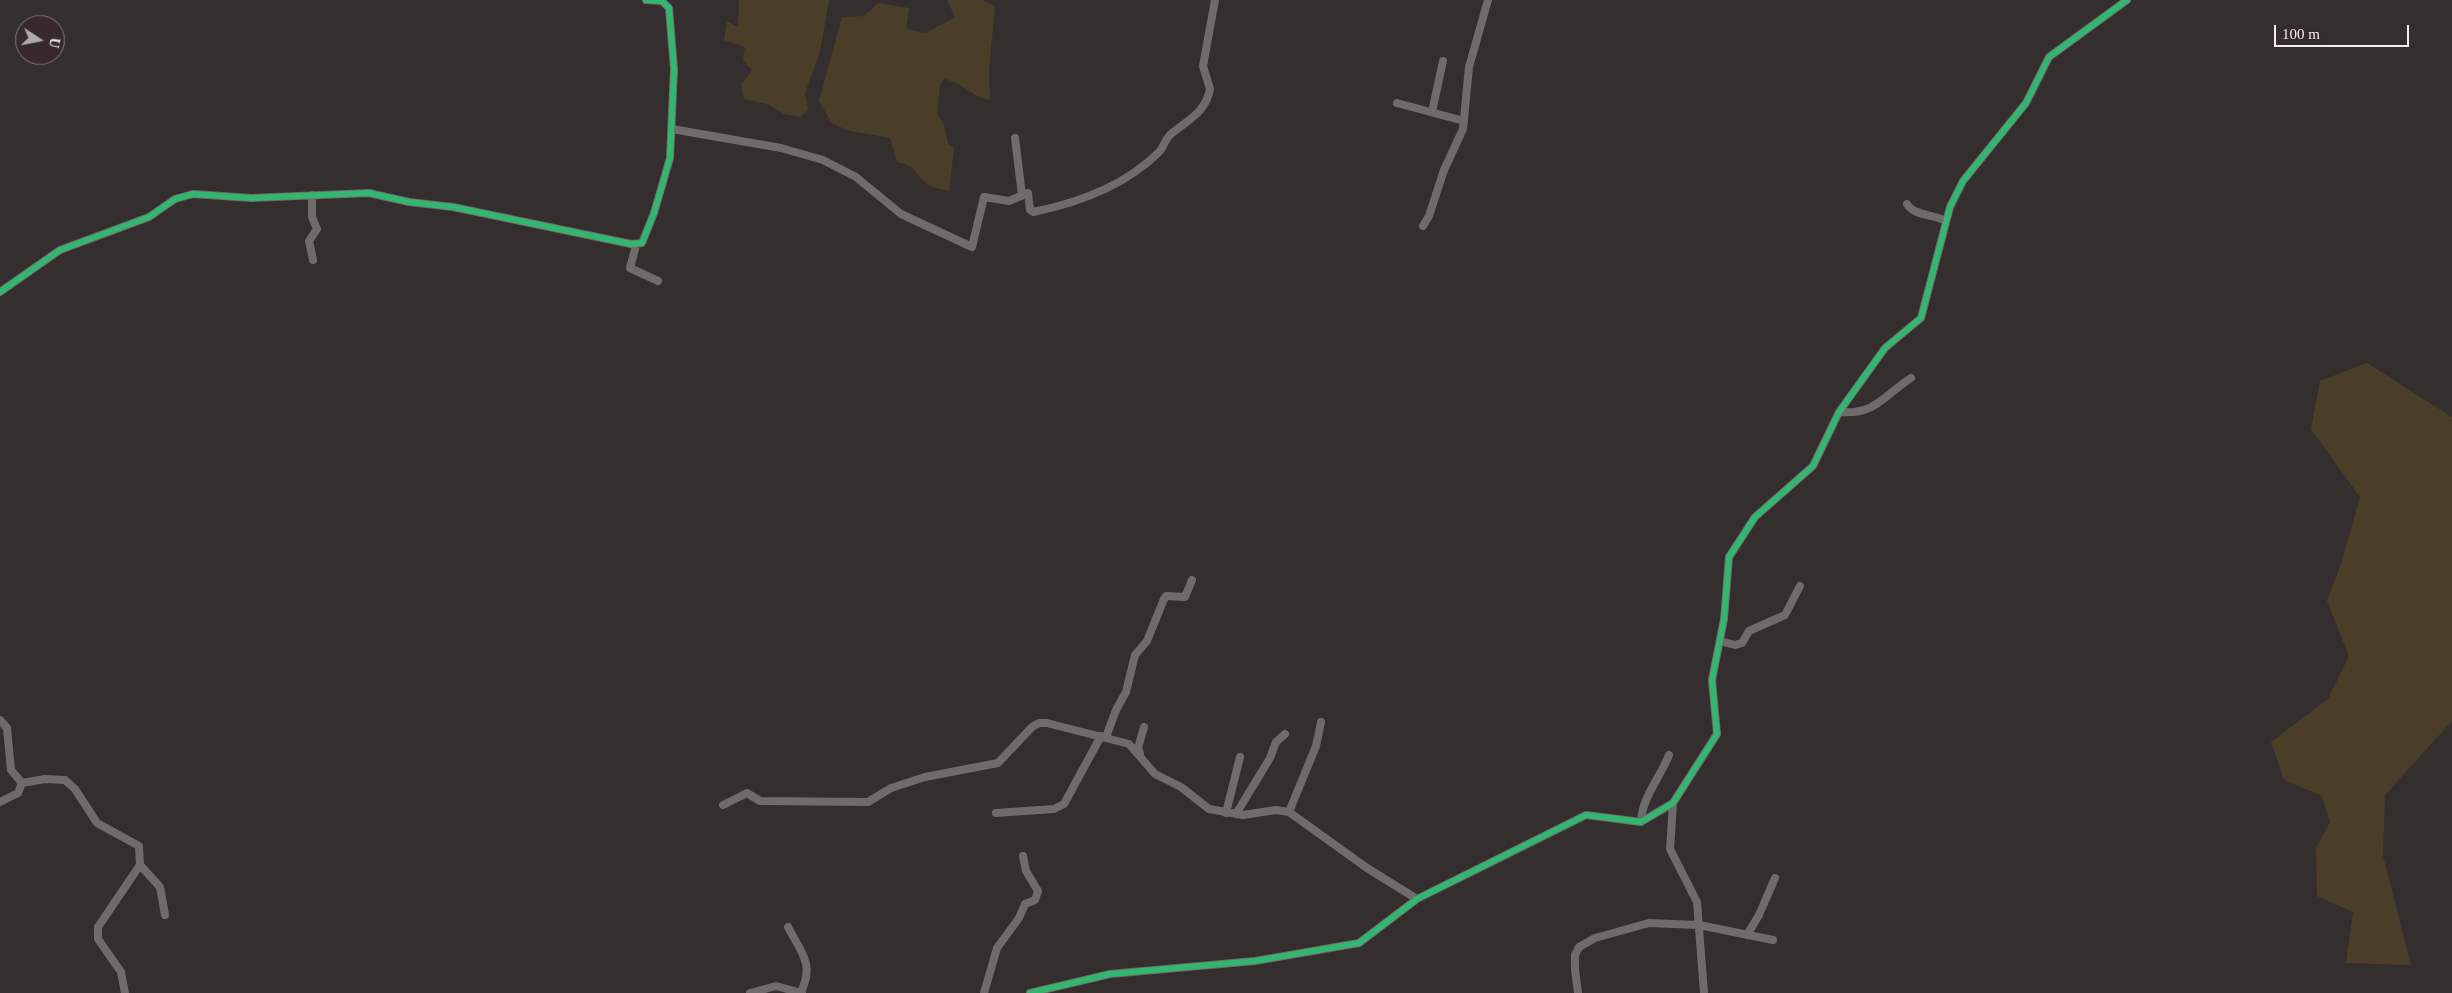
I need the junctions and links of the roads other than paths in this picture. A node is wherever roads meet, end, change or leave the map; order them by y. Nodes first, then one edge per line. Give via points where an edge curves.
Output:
1 (646, 0) edge
2 (1215, 0) edge
3 (1488, 0) edge
4 (2127, 0) edge
5 (1443, 61) dead end
6 (1398, 103) dead end
7 (1432, 112) junction
8 (1464, 121) junction
9 (672, 129) junction
10 (1015, 138) dead end
11 (312, 195) junction
12 (1022, 195) junction
13 (1907, 204) dead end
14 (1946, 220) junction
15 (1422, 226) dead end
16 (636, 245) junction
17 (312, 260) dead end
18 (0, 280) edge
19 (658, 281) dead end
20 (2, 291) edge
21 (1911, 378) dead end
22 (1839, 412) junction
23 (1192, 580) dead end
24 (1800, 586) dead end
25 (1720, 640) junction
26 (0, 720) edge
27 (1321, 722) dead end
28 (1144, 727) dead end
29 (3, 728) edge
30 (1285, 734) dead end
31 (1104, 736) junction
32 (1140, 754) junction
33 (1669, 755) dead end
34 (1240, 757) dead end
35 (22, 783) junction
36 (0, 802) edge
37 (1673, 803) junction
38 (723, 805) dead end
39 (1289, 812) junction
40 (996, 813) dead end
41 (1226, 813) junction
42 (1236, 814) junction
43 (1641, 822) junction
44 (1022, 856) dead end
45 (140, 865) junction
46 (1775, 878) dead end
47 (1417, 899) junction
48 (165, 915) dead end
49 (1699, 925) junction
50 (788, 927) dead end
51 (1747, 935) junction
52 (1773, 940) dead end
53 (801, 992) edge
54 (125, 993) edge
55 (750, 993) edge
56 (984, 993) edge
57 (1030, 993) edge
58 (1578, 993) edge
59 (1704, 993) edge

1 - 9 street via 662,1 670,12 674,69
2 - 12 street via 1203,66 1210,89 1200,112 1170,136 1160,151 1131,176 1105,190 1032,212 1028,193
3 - 8 street via 1469,67
4 - 14 street via 2049,56 2026,103 1963,181
5 - 7 street
6 - 7 street
7 - 8 street
8 - 15 street via 1429,216
9 - 12 street via 781,148 823,160 856,177 900,214 972,247 984,197 1009,201
9 - 16 street via 670,158 663,185 646,236 642,243
10 - 12 street
11 - 16 street via 370,194 454,207
11 - 17 street via 312,216 317,229 309,241
11 - 20 street via 251,198 193,194 180,197 149,217 60,250
13 - 14 street via 1915,211
14 - 22 street via 1921,318 1885,348
16 - 19 street via 630,268
18 - 20 street
21 - 22 street via 1870,409
22 - 25 street via 1813,466 1755,517 1729,557
23 - 31 street via 1185,597 1164,598 1147,641 1135,653 1126,692
24 - 25 street via 1782,618 1750,631 1742,643 1735,645
25 - 37 street via 1712,680 1717,734
26 - 29 street
27 - 39 street via 1316,746
28 - 32 street via 1138,748
29 - 35 street via 11,770
30 - 42 street via 1276,742 1270,758
31 - 32 street via 1128,744
31 - 38 street via 1039,723 998,763 925,777 891,788 868,802 760,801 747,793
31 - 40 street via 1064,804 1054,809
32 - 41 street via 1155,774 1181,787 1208,809
33 - 43 street via 1658,781 1646,798
34 - 41 street
35 - 36 street via 18,793
35 - 45 street via 65,780 75,789 97,823 139,846
37 - 43 street
37 - 49 street via 1670,848 1694,896
39 - 42 street
39 - 47 street
41 - 42 street
43 - 47 street via 1586,815
44 - 56 street via 1038,892 1035,900 1025,904 1019,918 998,945
45 - 48 street via 160,887
45 - 54 street via 98,927 98,939 121,972
46 - 51 street
47 - 57 street via 1359,943 1255,961 1110,974
49 - 51 street
49 - 58 street via 1649,923 1582,944 1575,960
49 - 59 street
50 - 53 street via 804,954 807,969
51 - 52 street
53 - 55 street via 776,986

